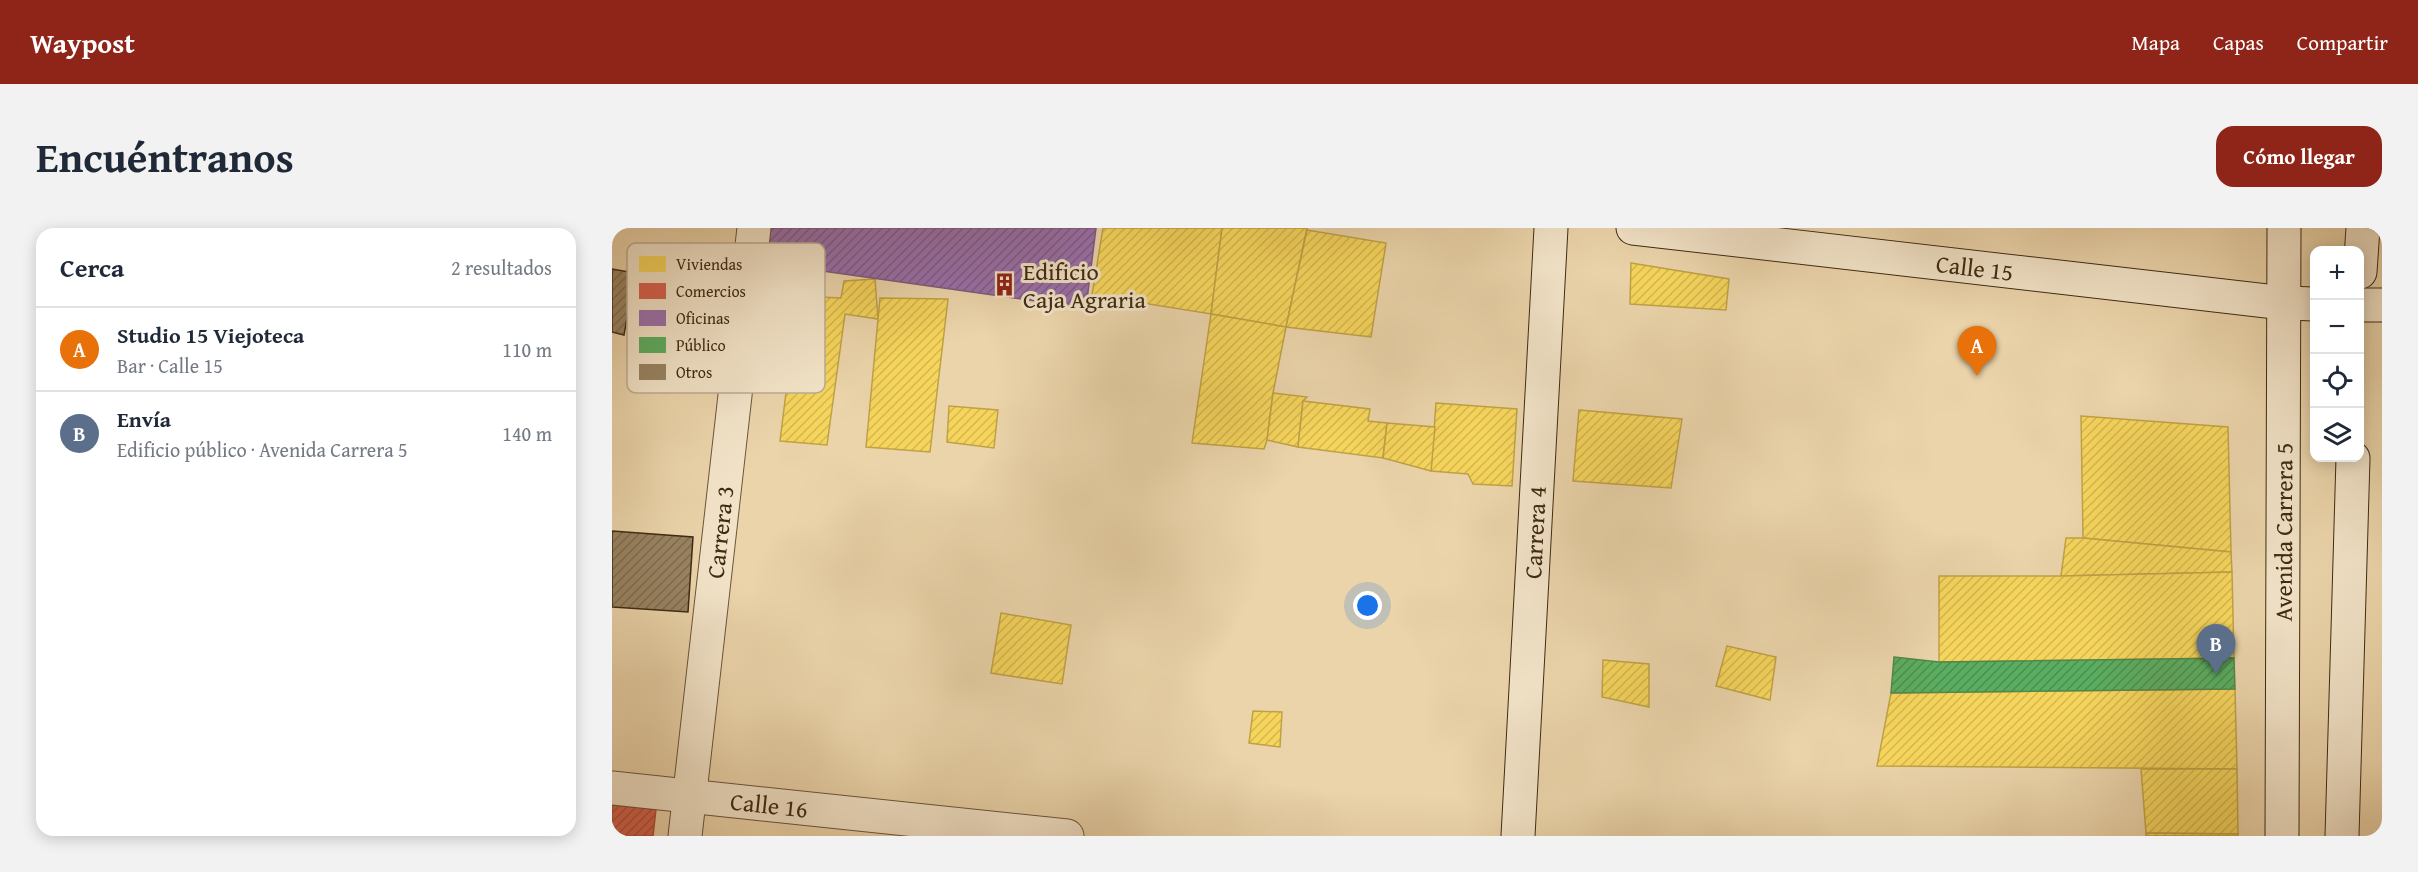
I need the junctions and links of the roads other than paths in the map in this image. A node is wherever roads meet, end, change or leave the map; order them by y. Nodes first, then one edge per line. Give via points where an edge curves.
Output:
1 (754, 228) edge
2 (1551, 228) edge
3 (1633, 228) edge
4 (2284, 228) edge
5 (2363, 228) edge
6 (752, 243) edge
7 (2362, 246) edge
8 (2299, 303) edge
9 (2364, 304) edge
10 (2382, 305) edge
11 (735, 393) edge
12 (2353, 462) edge
13 (612, 788) edge
14 (690, 795) junction
15 (685, 836) edge
16 (1067, 836) edge
17 (1518, 836) edge
18 (2282, 836) edge
19 (2342, 836) edge

1 - 6 main road, Carrera 3
2 - 17 main road, Carrera 4
3 - 8 main road, Calle 15
4 - 8 main road, Avenida Carrera 5
5 - 7 main road
8 - 18 main road, Avenida Carrera 5
9 - 10 main road
11 - 14 main road, Carrera 3
12 - 19 main road
13 - 14 main road, Calle 16
14 - 15 main road, Carrera 3
14 - 16 main road, Calle 16

